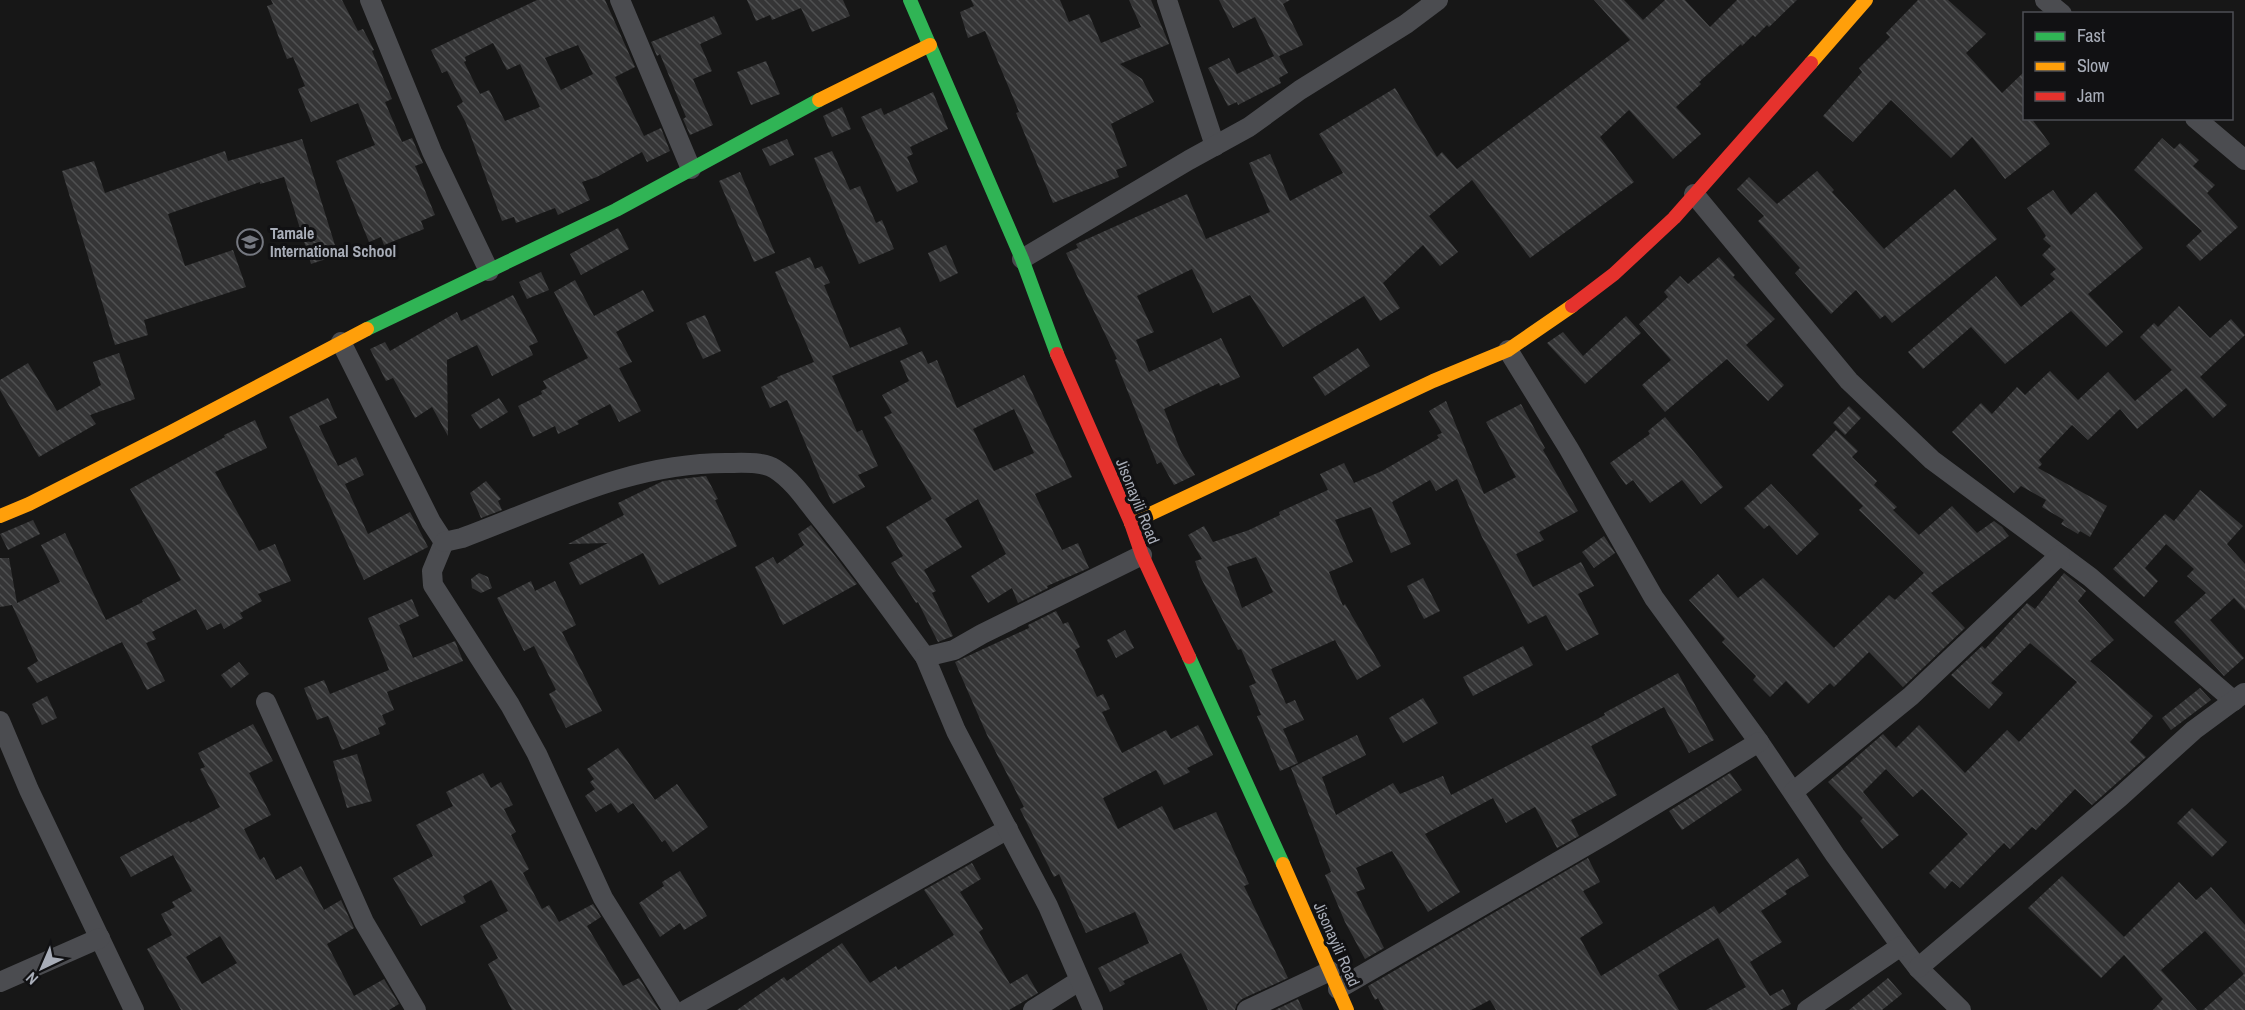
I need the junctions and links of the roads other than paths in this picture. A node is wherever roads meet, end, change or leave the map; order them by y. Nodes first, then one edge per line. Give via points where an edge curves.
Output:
1 (370, 0) edge
2 (620, 0) edge
3 (910, 0) edge
4 (1167, 0) edge
5 (1438, 0) edge
6 (1866, 0) edge
7 (2045, 0) edge
8 (2060, 12) edge
9 (930, 45) junction
10 (2197, 120) edge
11 (1215, 146) junction
12 (2245, 160) edge
13 (692, 169) junction
14 (1694, 194) junction
15 (1022, 259) junction
16 (489, 271) junction
17 (341, 342) junction
18 (1508, 350) junction
19 (0, 516) edge
20 (1131, 522) junction
21 (444, 542) junction
22 (1142, 555) junction
23 (2060, 555) junction
24 (925, 657) junction
25 (2240, 697) edge
26 (266, 702) dead end
27 (0, 721) edge
28 (1759, 742) junction
29 (1793, 792) junction
30 (1008, 829) junction
31 (100, 938) junction
32 (1901, 946) junction
33 (1918, 968) junction
34 (1330, 971) junction
35 (1079, 981) junction
36 (0, 982) edge
37 (1338, 989) junction
38 (134, 1010) edge
39 (416, 1010) edge
40 (673, 1010) edge
41 (686, 1010) edge
42 (1033, 1010) edge
43 (1093, 1010) edge
44 (1247, 1010) edge
45 (1347, 1010) edge
46 (1807, 1010) edge
47 (1961, 1010) edge

1 - 16 street via 432,152
2 - 13 street
3 - 9 street, Jisonayili Road
4 - 11 street
5 - 11 street
6 - 14 street
7 - 8 street
9 - 13 street
9 - 15 street, Jisonayili Road
10 - 12 street
11 - 15 street
13 - 16 street
14 - 18 street via 1674,218 1614,273
14 - 23 street via 1849,381 1932,460
15 - 20 street, Jisonayili Road via 1063,369
16 - 17 street
17 - 19 street
17 - 21 street
18 - 20 street
18 - 28 street via 1654,598
20 - 22 street, Jisonayili Road
21 - 24 street via 614,479 661,468 749,462 774,468 794,485
21 - 40 street via 432,571 433,585 510,705 537,754 603,898
22 - 24 street via 954,650
22 - 34 street, Jisonayili Road
23 - 25 street
23 - 29 street via 1911,696
24 - 30 street via 956,731
25 - 33 street via 2194,730
26 - 39 street via 364,922
27 - 31 street
28 - 29 street
28 - 37 street
29 - 32 street
30 - 35 street via 1048,906
30 - 41 street
31 - 36 street
31 - 38 street
32 - 33 street
32 - 46 street
33 - 47 street
34 - 37 street, Jisonayili Road
34 - 44 street
35 - 42 street
35 - 43 street
37 - 45 street, Jisonayili Road

